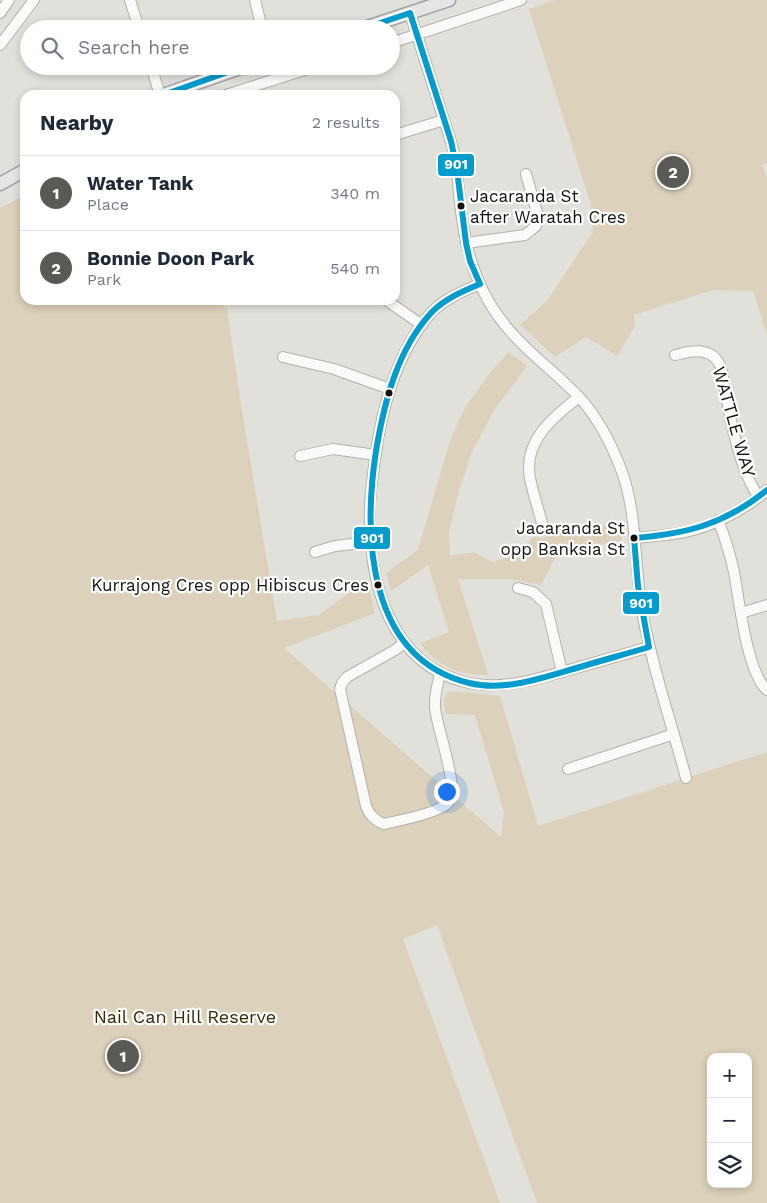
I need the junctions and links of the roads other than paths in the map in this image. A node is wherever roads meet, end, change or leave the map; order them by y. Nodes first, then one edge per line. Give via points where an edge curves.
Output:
1 (9, 0) edge
2 (34, 0) edge
3 (130, 0) edge
4 (255, 0) edge
5 (449, 0) edge
6 (522, 0) edge
7 (0, 13) edge
8 (410, 13) junction
9 (136, 20) edge
10 (260, 20) edge
11 (389, 20) edge
12 (417, 34) junction
13 (400, 39) edge
14 (0, 45) edge
15 (154, 75) edge
16 (220, 75) edge
17 (289, 75) edge
18 (160, 90) edge
19 (176, 90) edge
20 (242, 90) edge
21 (444, 120) junction
22 (400, 133) edge
23 (20, 173) edge
24 (526, 174) dead end
25 (0, 184) edge
26 (466, 243) junction
27 (480, 284) junction
28 (393, 305) edge
29 (422, 326) junction
30 (675, 355) dead end
31 (283, 357) dead end
32 (390, 389) junction
33 (579, 397) junction
34 (376, 455) junction
35 (300, 456) dead end
36 (763, 494) edge
37 (718, 520) junction
38 (542, 523) dead end
39 (634, 538) junction
40 (370, 542) junction
41 (315, 552) dead end
42 (518, 588) dead end
43 (767, 605) edge
44 (741, 613) junction
45 (404, 642) junction
46 (649, 647) junction
47 (562, 672) junction
48 (440, 674) junction
49 (767, 690) edge
50 (674, 734) junction
51 (568, 768) dead end
52 (686, 778) dead end

1 - 7 street
2 - 14 street
3 - 9 street
4 - 10 street
5 - 8 main road
6 - 12 street
8 - 11 main road
8 - 12 street
12 - 13 street
12 - 21 street
15 - 18 street
16 - 19 main road
17 - 20 street
21 - 22 street
21 - 26 street via 454,154
23 - 25 main road
24 - 26 street via 538,216 536,226 525,235
26 - 27 street
27 - 29 street via 446,300
27 - 33 street via 508,329
28 - 29 street
29 - 32 street via 402,359
30 - 36 street, WATTLE WAY via 704,352 714,356 721,366 739,450 751,484
31 - 32 street via 334,369
32 - 34 street
33 - 38 street via 545,427 535,441 530,458 530,476
33 - 39 street via 598,423 623,474
34 - 35 street via 334,449
34 - 40 street
36 - 37 street
37 - 39 street via 693,530
37 - 44 street via 728,548
39 - 46 street via 638,586
40 - 41 street
40 - 45 street via 384,607
42 - 47 street via 533,592 546,604
43 - 44 street
44 - 49 street via 748,647
45 - 48 street via 421,661
45 - 48 street via 347,677 340,688 366,806 374,820 383,824 440,809 451,800 452,781 435,709
46 - 47 street
46 - 50 street
47 - 48 street via 497,686 469,683
50 - 51 street
50 - 52 street

